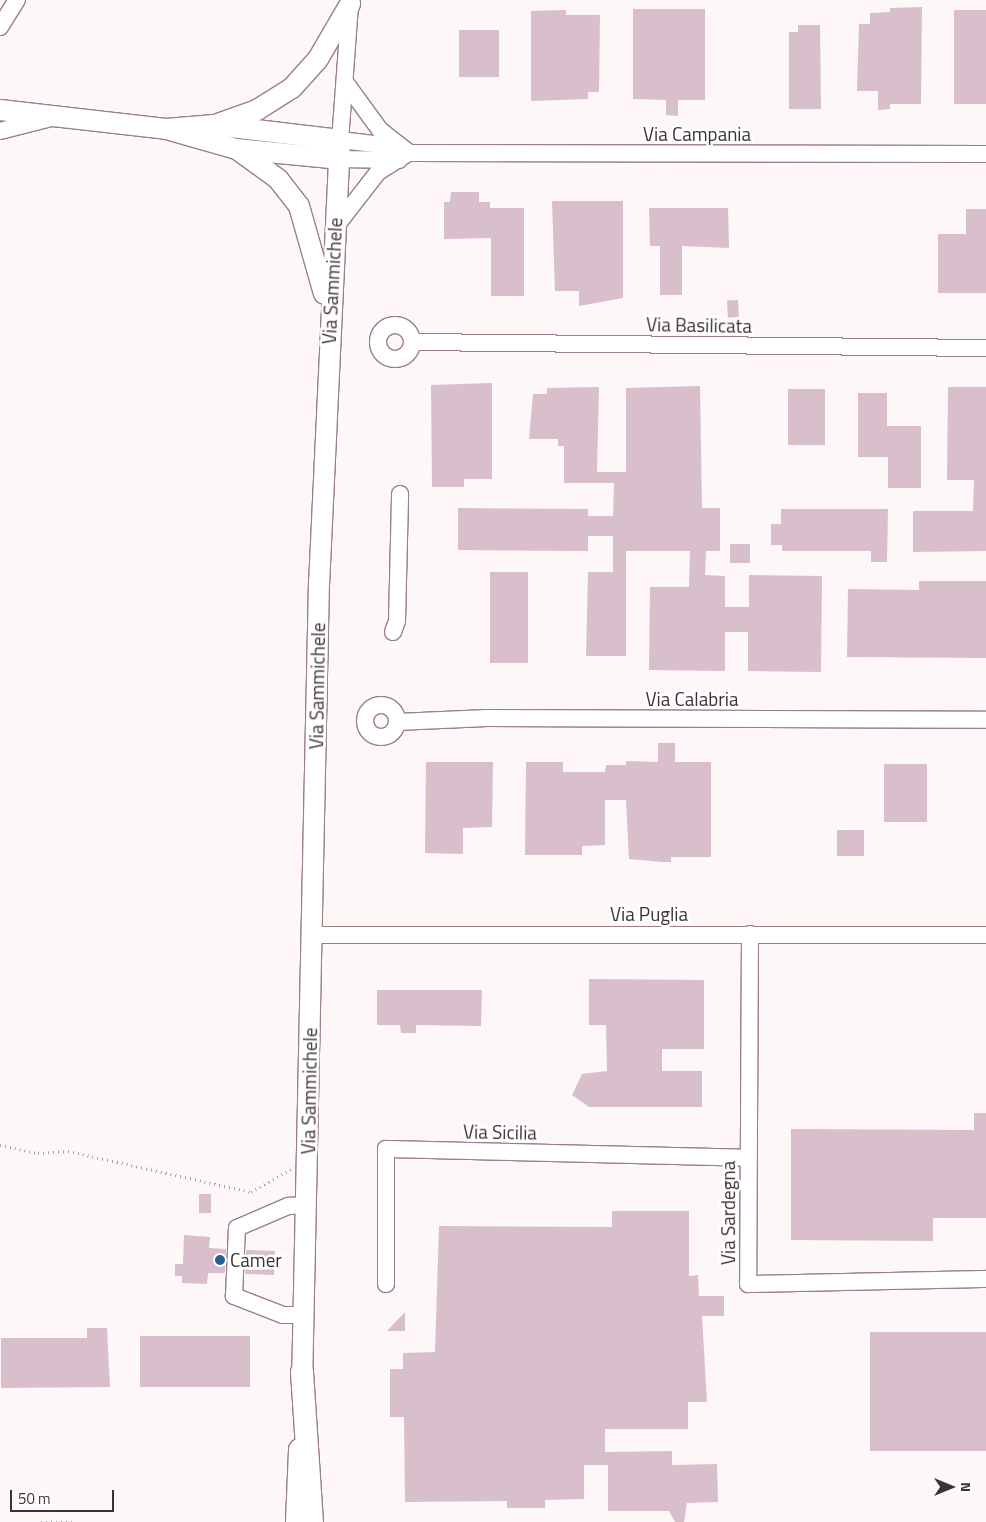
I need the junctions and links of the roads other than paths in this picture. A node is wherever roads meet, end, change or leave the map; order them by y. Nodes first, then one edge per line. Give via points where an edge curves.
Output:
1 (17, 0) edge
2 (351, 2) edge
3 (0, 27) edge
4 (345, 82) junction
5 (0, 110) edge
6 (57, 117) junction
7 (214, 125) junction
8 (166, 129) junction
9 (0, 131) edge
10 (236, 149) junction
11 (340, 150) junction
12 (403, 153) junction
13 (986, 154) edge
14 (335, 228) junction
15 (329, 317) junction
16 (412, 342) dead end
17 (986, 348) edge
18 (400, 494) dead end
19 (393, 632) dead end
20 (986, 720) edge
21 (397, 722) dead end
22 (750, 934) junction
23 (312, 935) junction
24 (986, 935) edge
25 (748, 1158) junction
26 (307, 1205) junction
27 (986, 1279) edge
28 (386, 1284) dead end
29 (304, 1315) junction
30 (302, 1372) junction
31 (296, 1522) edge
32 (312, 1522) edge

1 - 3 street
2 - 4 street, Via Sammichele
2 - 7 main road via 318,59 292,88 257,110
4 - 11 street, Via Sammichele
4 - 12 street via 380,130
5 - 6 main road
6 - 8 main road
6 - 9 street
7 - 8 main road
7 - 11 main road
8 - 10 main road
10 - 11 main road
10 - 15 main road via 278,179 299,206 311,235
11 - 12 street, Via Campania
11 - 14 main road, Via Sammichele
12 - 13 street, Via Campania
12 - 14 street, Via Campania via 378,172
14 - 15 main road, Via Sammichele
15 - 23 main road, Via Sammichele
16 - 17 street, Via Basilicata
18 - 19 street via 397,612
20 - 21 street, Via Calabria
22 - 23 street, Via Puglia
22 - 24 street, Via Puglia
22 - 25 street, Via Sardegna
23 - 26 main road, Via Sammichele
25 - 27 street, Via Sardegna via 748,1284
25 - 28 street, Via Sicilia via 386,1149
26 - 29 main road, Via Sammichele
26 - 29 street via 288,1206 237,1228 234,1296 283,1315
29 - 30 main road, Via Sammichele
30 - 31 main road, Via Sammichele
30 - 32 highway

